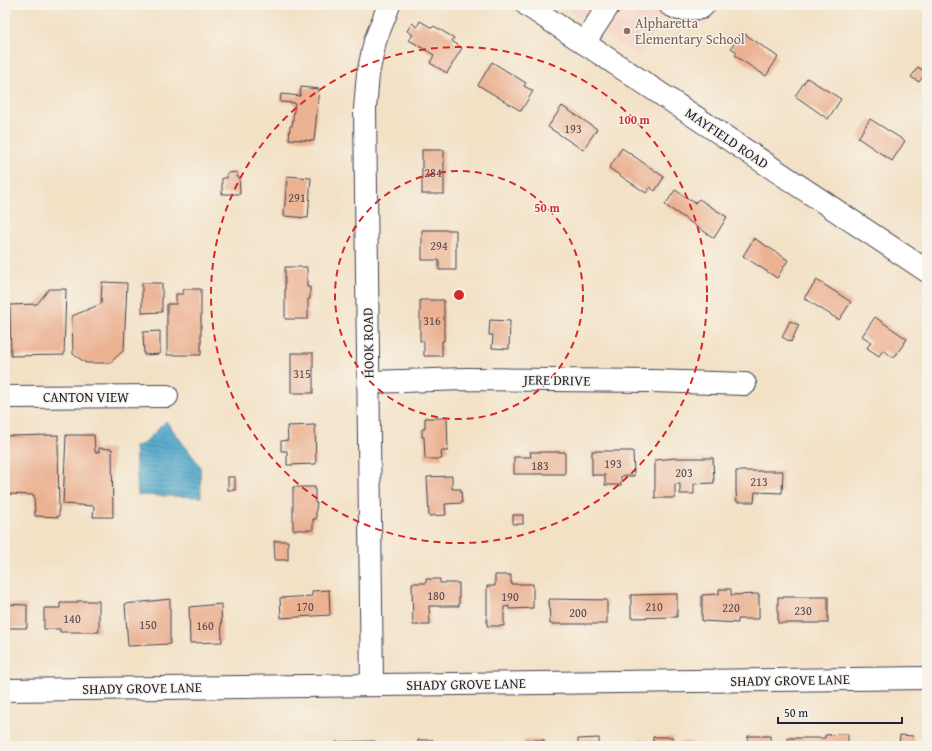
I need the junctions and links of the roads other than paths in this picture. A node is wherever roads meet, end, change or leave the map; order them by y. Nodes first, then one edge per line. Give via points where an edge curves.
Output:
1 (388, 5) edge
2 (527, 5) edge
3 (609, 5) edge
4 (671, 5) edge
5 (704, 5) edge
6 (584, 43) junction
7 (927, 271) edge
8 (368, 382) junction
9 (745, 384) dead end
10 (167, 396) dead end
11 (5, 397) edge
12 (927, 678) edge
13 (372, 685) junction
14 (5, 690) edge

1 - 8 street, HOOK ROAD via 375,40 368,74 365,110
2 - 6 street, MAYFIELD ROAD
3 - 6 street
4 - 5 street via 679,9 701,8
6 - 7 street, MAYFIELD ROAD
8 - 9 street, JERE DRIVE via 466,379
8 - 13 street, HOOK ROAD
10 - 11 street, CANTON VIEW
12 - 13 street, SHADY GROVE LANE
13 - 14 street, SHADY GROVE LANE

